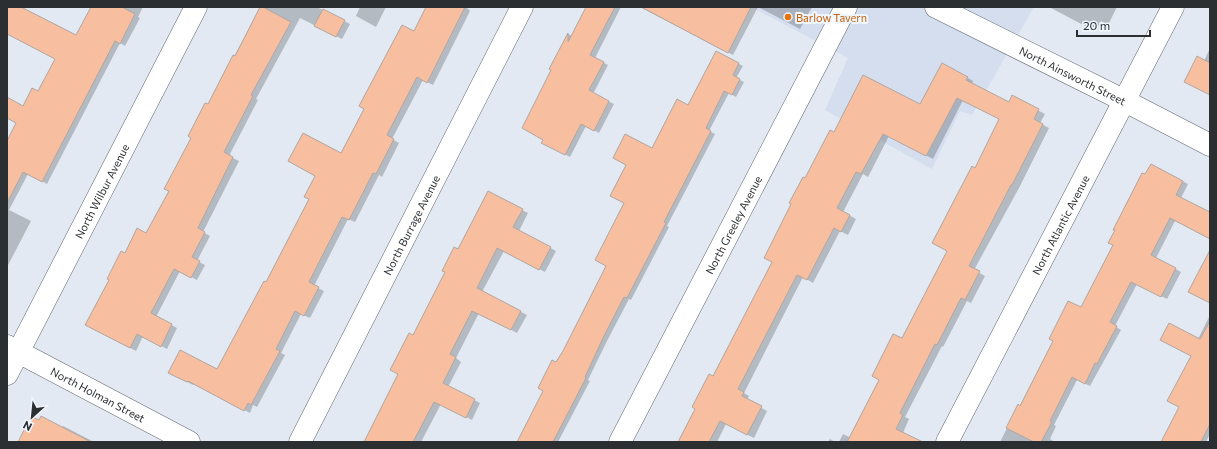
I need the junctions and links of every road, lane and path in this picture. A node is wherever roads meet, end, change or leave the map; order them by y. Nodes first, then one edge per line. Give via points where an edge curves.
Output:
1 (196, 7) edge
2 (522, 7) edge
3 (846, 7) edge
4 (936, 7) edge
5 (1173, 7) edge
6 (1124, 101) junction
7 (1210, 146) edge
8 (13, 349) edge
9 (7, 374) edge
10 (189, 442) edge
11 (300, 442) edge
12 (620, 442) edge
13 (947, 442) edge

1 - 8 street, North Wilbur Avenue
2 - 11 street, North Burrage Avenue
3 - 12 street, North Greeley Avenue
4 - 6 street, North Ainsworth Street
5 - 6 street, North Atlantic Avenue
6 - 7 street, North Ainsworth Street
6 - 13 street, North Atlantic Avenue
8 - 9 street, North Wilbur Avenue
8 - 10 street, North Holman Street

